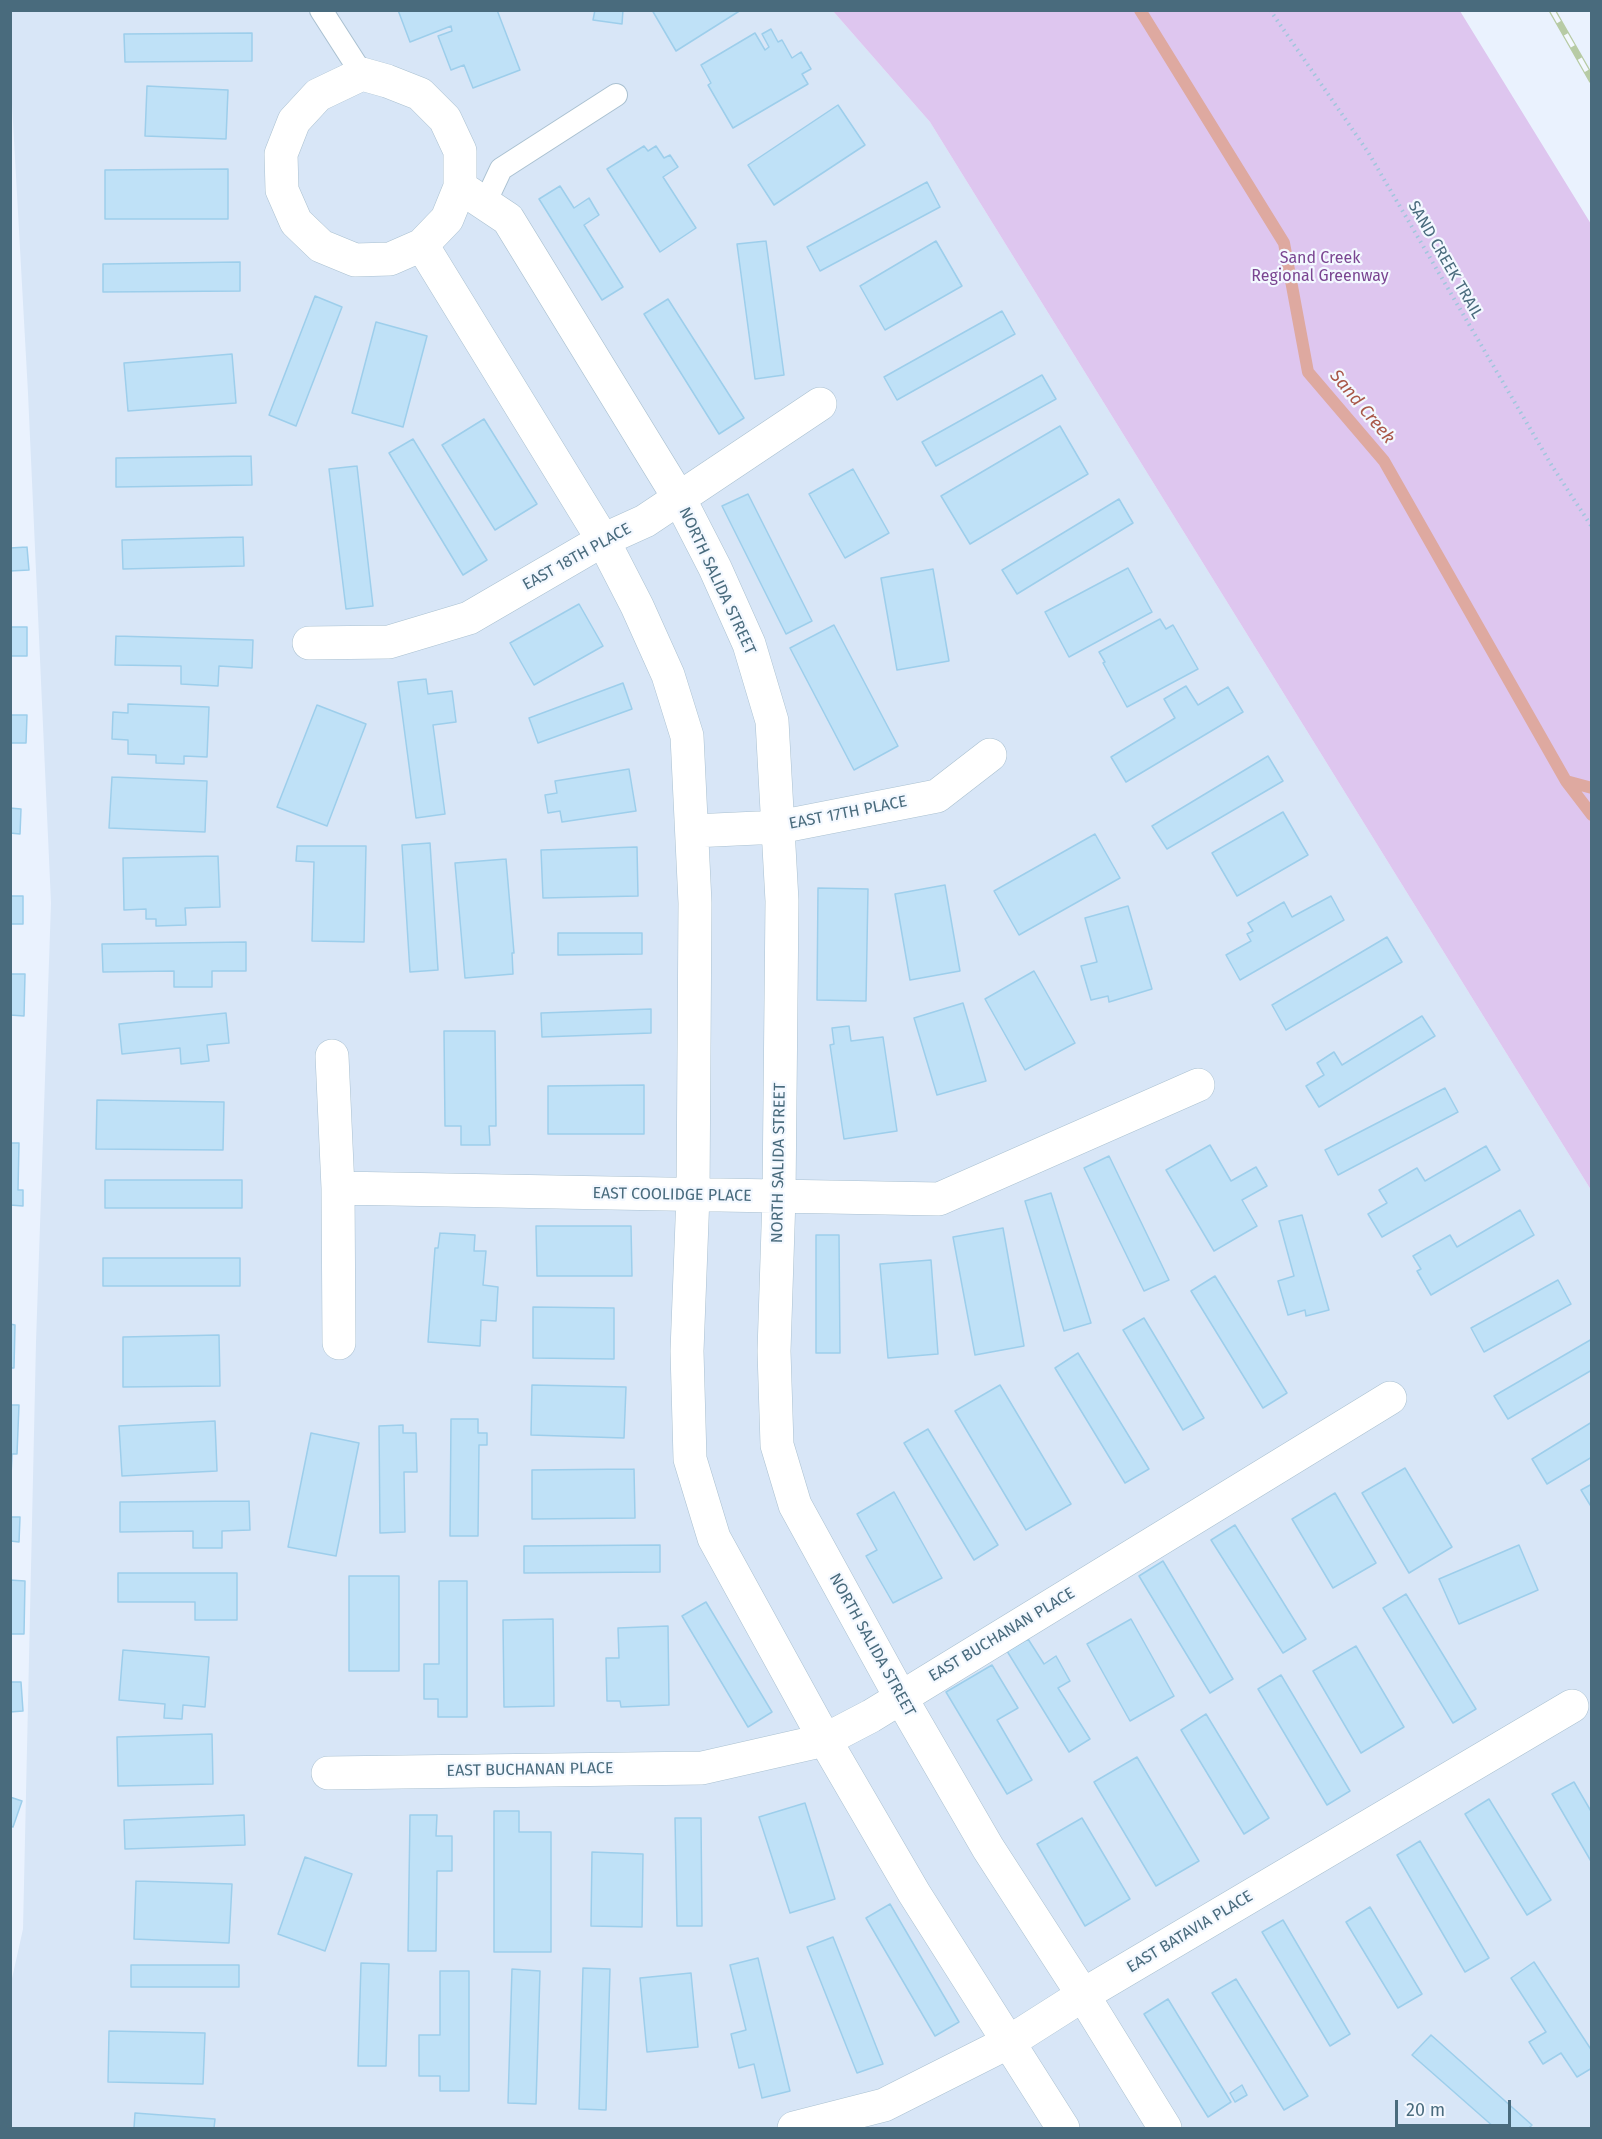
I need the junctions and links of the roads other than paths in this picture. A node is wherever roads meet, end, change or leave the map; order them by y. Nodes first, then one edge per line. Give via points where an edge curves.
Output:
1 (321, 10) edge
2 (363, 74) junction
3 (616, 95) dead end
4 (473, 195) junction
5 (423, 245) junction
6 (820, 404) dead end
7 (679, 498) junction
8 (603, 540) junction
9 (309, 643) dead end
10 (990, 755) dead end
11 (779, 827) junction
12 (693, 831) junction
13 (332, 1056) dead end
14 (1198, 1085) dead end
15 (338, 1188) junction
16 (693, 1195) junction
17 (779, 1197) junction
18 (339, 1343) dead end
19 (1390, 1398) dead end
20 (901, 1698) junction
21 (1572, 1706) dead end
22 (825, 1740) junction
23 (328, 1773) dead end
24 (1083, 1995) junction
25 (1009, 2042) junction
26 (794, 2128) edge
27 (1063, 2128) edge
28 (1165, 2128) edge

1 - 2 lane
2 - 4 street via 420,94 445,119 460,151
2 - 5 street via 318,95 294,121 281,154 282,190 296,222 321,246 355,260 390,259
3 - 4 lane via 501,169
4 - 5 street
4 - 7 street, NORTH SALIDA STREET via 508,219
5 - 8 street
6 - 7 street, EAST 18TH PLACE
7 - 8 street, EAST 18TH PLACE
7 - 11 street, NORTH SALIDA STREET via 753,655 772,721
8 - 9 street, EAST 18TH PLACE via 469,618 389,642
8 - 12 street via 668,675 687,736
10 - 11 street, EAST 17TH PLACE via 937,796
11 - 12 street, EAST 17TH PLACE
11 - 17 street, NORTH SALIDA STREET
12 - 16 street
13 - 15 street
14 - 17 street, EAST COOLIDGE PLACE via 939,1199
15 - 16 street, EAST COOLIDGE PLACE
15 - 18 street
16 - 17 street, EAST COOLIDGE PLACE
16 - 22 street via 687,1352 690,1459 714,1538
17 - 20 street, NORTH SALIDA STREET via 774,1352 777,1445 795,1505
19 - 20 street, EAST BUCHANAN PLACE
20 - 22 street, EAST BUCHANAN PLACE
20 - 24 street, NORTH SALIDA STREET via 988,1848
21 - 24 street, EAST BATAVIA PLACE
22 - 23 street, EAST BUCHANAN PLACE via 702,1768
22 - 25 street via 914,1893
24 - 25 street, EAST BATAVIA PLACE
24 - 28 street, NORTH SALIDA STREET
25 - 26 street, EAST BATAVIA PLACE via 884,2105
25 - 27 street

